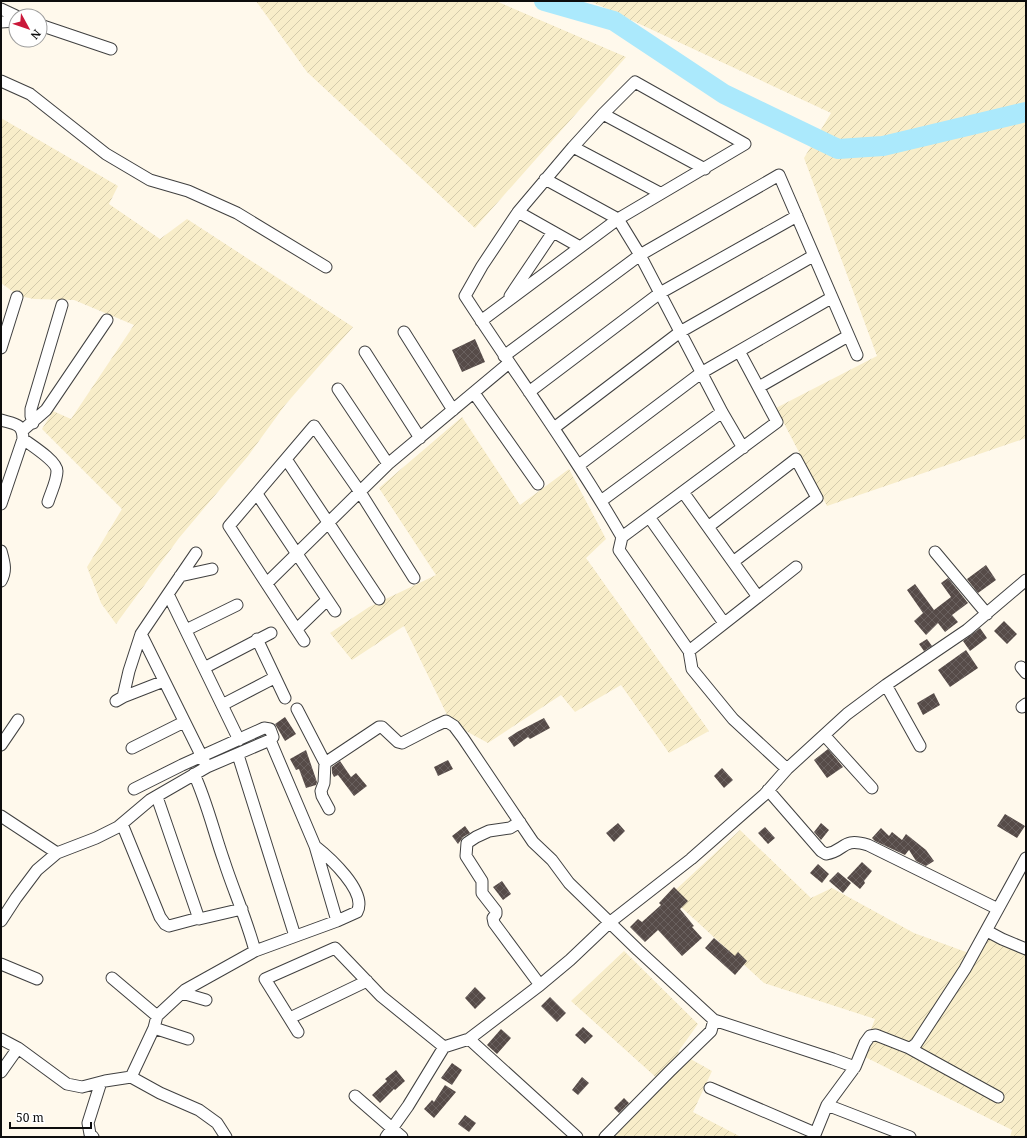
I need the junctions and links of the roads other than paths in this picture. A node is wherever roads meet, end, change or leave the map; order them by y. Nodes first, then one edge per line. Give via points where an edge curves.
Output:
1 (48, 28) edge
2 (111, 49) dead end
3 (1, 81) edge
4 (603, 114) junction
5 (573, 147) junction
6 (705, 169) junction
7 (545, 179) junction
8 (660, 193) junction
9 (518, 212) junction
10 (797, 216) junction
11 (618, 219) junction
12 (553, 232) junction
13 (580, 247) junction
14 (640, 255) junction
15 (813, 256) junction
16 (326, 267) dead end
17 (660, 293) junction
18 (17, 297) dead end
19 (831, 298) junction
20 (62, 305) dead end
21 (504, 305) junction
22 (107, 320) dead end
23 (481, 321) junction
24 (404, 332) dead end
25 (680, 332) junction
26 (848, 336) junction
27 (1, 348) edge
28 (739, 351) junction
29 (365, 352) dead end
30 (857, 355) dead end
31 (507, 359) junction
32 (701, 373) junction
33 (759, 387) junction
34 (338, 389) dead end
35 (474, 392) junction
36 (529, 392) junction
37 (453, 410) junction
38 (722, 412) junction
39 (1, 420) edge
40 (33, 423) junction
41 (554, 428) junction
42 (23, 434) junction
43 (420, 438) junction
44 (743, 448) junction
45 (286, 459) junction
46 (388, 464) junction
47 (579, 465) junction
48 (538, 484) dead end
49 (360, 492) junction
50 (683, 492) junction
51 (257, 494) junction
52 (601, 501) junction
53 (48, 502) dead end
54 (1, 504) edge
55 (649, 517) junction
56 (328, 523) junction
57 (708, 527) junction
58 (622, 537) junction
59 (1, 551) edge
60 (935, 552) dead end
61 (196, 553) dead end
62 (297, 554) junction
63 (734, 562) junction
64 (796, 566) dead end
65 (212, 569) dead end
66 (180, 576) junction
67 (414, 578) dead end
68 (1026, 580) edge
69 (1, 581) edge
70 (267, 583) junction
71 (168, 594) junction
72 (758, 597) junction
73 (379, 599) dead end
74 (327, 600) junction
75 (237, 605) dead end
76 (334, 612) dead end
77 (986, 614) junction
78 (724, 623) junction
79 (297, 629) junction
80 (186, 630) junction
81 (271, 633) dead end
82 (141, 634) junction
83 (257, 640) junction
84 (304, 640) dead end
85 (689, 651) junction
86 (204, 668) junction
87 (274, 678) junction
88 (164, 681) junction
89 (886, 685) junction
90 (285, 698) dead end
91 (222, 705) junction
92 (297, 709) dead end
93 (18, 720) dead end
94 (184, 722) junction
95 (825, 736) junction
96 (239, 740) junction
97 (270, 740) junction
98 (1, 745) edge
99 (920, 746) dead end
100 (132, 748) dead end
101 (238, 755) junction
102 (205, 762) junction
103 (325, 763) junction
104 (787, 769) junction
105 (194, 774) junction
106 (872, 788) dead end
107 (134, 789) dead end
108 (768, 790) junction
109 (157, 797) junction
110 (329, 809) dead end
111 (1, 816) edge
112 (520, 822) junction
113 (122, 824) junction
114 (315, 846) junction
115 (57, 853) junction
116 (1026, 858) edge
117 (242, 909) junction
118 (998, 909) junction
119 (199, 918) junction
120 (337, 921) junction
121 (1, 922) edge
122 (609, 923) junction
123 (987, 930) junction
124 (295, 936) junction
125 (1026, 949) edge
126 (255, 951) junction
127 (1, 964) edge
128 (112, 978) dead end
129 (37, 979) dead end
130 (367, 981) junction
131 (540, 985) junction
132 (182, 993) junction
133 (206, 1000) dead end
134 (157, 1016) junction
135 (290, 1018) junction
136 (714, 1020) junction
137 (154, 1028) junction
138 (298, 1032) dead end
139 (1, 1039) edge
140 (469, 1039) junction
141 (188, 1040) dead end
142 (444, 1047) junction
143 (18, 1048) junction
144 (909, 1048) junction
145 (855, 1067) junction
146 (1, 1072) edge
147 (131, 1077) junction
148 (101, 1082) junction
149 (710, 1088) dead end
150 (355, 1096) dead end
151 (998, 1097) dead end
152 (828, 1105) junction
153 (389, 1133) edge
154 (815, 1136) edge
155 (93, 1137) edge
156 (226, 1137) edge
157 (402, 1137) edge
158 (577, 1137) edge
159 (605, 1137) edge
160 (910, 1137) edge

1 - 2 street
3 - 16 street via 30,94 106,154 150,180 188,191 237,213
4 - 5 street
4 - 6 street
4 - 6 street via 635,82 746,144
5 - 7 street
5 - 8 street
6 - 8 street
7 - 9 street
7 - 11 street
8 - 11 street
9 - 12 street
9 - 23 street via 465,296
10 - 14 street via 779,175
10 - 15 street
10 - 17 street
11 - 13 street
11 - 14 street
12 - 13 street
12 - 21 street
13 - 21 street
14 - 17 street
14 - 31 street
15 - 19 street
15 - 25 street
17 - 25 street
17 - 36 street
18 - 27 street
19 - 26 street
19 - 28 street
20 - 40 street via 31,409
21 - 23 street
22 - 40 street via 57,395
23 - 31 street
24 - 37 street
25 - 32 street
25 - 41 street
26 - 30 street
26 - 33 street
28 - 32 street
28 - 33 street
29 - 43 street
31 - 35 street
31 - 36 street
32 - 38 street
32 - 47 street
33 - 44 street via 777,422
34 - 46 street
35 - 37 street
35 - 48 street
36 - 41 street
37 - 43 street
38 - 44 street
38 - 52 street
39 - 42 street via 20,426
40 - 42 street
41 - 47 street
42 - 53 street via 56,466 55,480
42 - 54 street
43 - 46 street
44 - 50 street
45 - 49 street via 314,426
45 - 51 street
45 - 56 street
46 - 49 street
47 - 52 street
49 - 56 street
49 - 67 street
50 - 55 street
50 - 57 street
51 - 62 street
51 - 70 street via 229,526
52 - 58 street
55 - 58 street
55 - 78 street
56 - 62 street
56 - 73 street
57 - 63 street
57 - 63 street via 796,459 817,498
58 - 85 street via 619,550
59 - 69 street via 5,564
60 - 77 street
61 - 66 street
62 - 70 street
62 - 74 street
63 - 72 street
64 - 72 street
65 - 66 street
66 - 71 street
68 - 77 street
70 - 79 street
71 - 80 street
71 - 82 street
72 - 78 street
74 - 76 street
74 - 79 street
75 - 80 street
77 - 89 street
78 - 85 street
79 - 84 street
80 - 86 street
81 - 83 street
82 - 88 street
82 - 88 street via 119,699
83 - 86 street
83 - 87 street
85 - 104 street via 692,669 733,719
86 - 91 street
87 - 90 street
87 - 91 street
88 - 94 street
89 - 95 street via 847,714
89 - 99 street
91 - 96 street
92 - 103 street
93 - 98 street
94 - 100 street
94 - 102 street
95 - 104 street
95 - 106 street
96 - 97 street via 264,728 270,729 273,737
96 - 102 street
97 - 101 street
97 - 114 street
101 - 102 street
101 - 124 street
102 - 105 street
102 - 107 street via 182,765
103 - 110 street via 321,791
103 - 112 street via 379,726 402,743 446,721 454,726 463,738
104 - 108 street
105 - 109 street
105 - 117 street
108 - 118 street via 826,854 851,842 868,845
108 - 122 street via 691,859
109 - 113 street
109 - 119 street
111 - 115 street
112 - 122 street via 569,883
112 - 131 street via 510,828 489,831 476,837 467,844 466,856 482,881 482,893 496,911 494,923
113 - 115 street via 96,838
113 - 119 street via 165,924 172,926
114 - 120 street
114 - 120 street via 334,862 359,899 360,906 357,912
115 - 121 street via 37,870
116 - 118 street
117 - 119 street
117 - 126 street
118 - 123 street
120 - 124 street
122 - 131 street
122 - 136 street
123 - 125 street
123 - 144 street via 965,970 919,1038
124 - 126 street
126 - 132 street
127 - 129 street
128 - 134 street
130 - 135 street
130 - 135 street via 335,948 265,979
130 - 142 street via 381,996
131 - 140 street
132 - 133 street
132 - 134 street
134 - 137 street
135 - 138 street
136 - 145 street
136 - 159 street via 712,1031
137 - 141 street
137 - 147 street
139 - 143 street
140 - 142 street
140 - 158 street
142 - 153 street
143 - 146 street
143 - 148 street via 67,1084 82,1087
144 - 145 street via 876,1035 870,1036
144 - 151 street
145 - 152 street
147 - 148 street
147 - 156 street via 199,1110 217,1123
148 - 155 street via 88,1123
149 - 154 street
150 - 153 street
152 - 154 street
152 - 160 street
153 - 157 street

